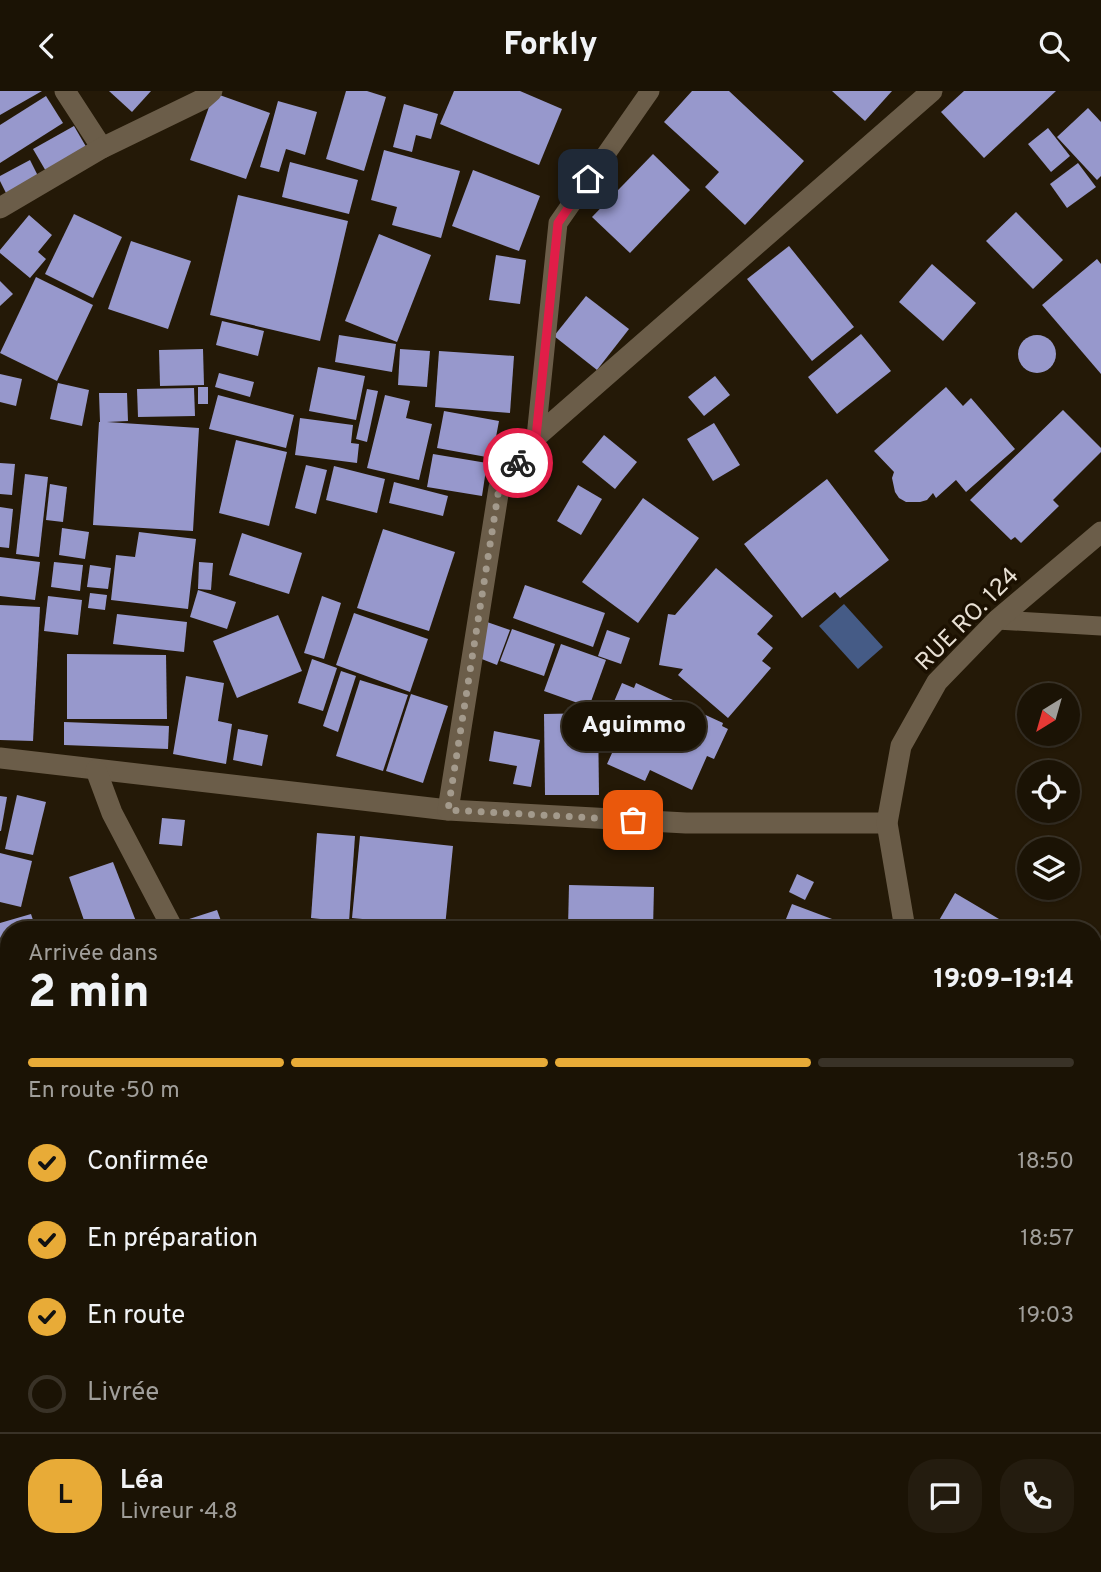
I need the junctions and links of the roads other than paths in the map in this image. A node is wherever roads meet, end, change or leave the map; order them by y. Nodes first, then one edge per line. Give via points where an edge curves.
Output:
1 (65, 91) edge
2 (212, 91) edge
3 (650, 91) edge
4 (933, 91) edge
5 (102, 148) junction
6 (0, 208) edge
7 (536, 437) junction
8 (1101, 532) edge
9 (996, 620) junction
10 (1101, 626) edge
11 (0, 758) edge
12 (96, 770) junction
13 (448, 810) junction
14 (887, 823) junction
15 (169, 921) edge
16 (904, 921) edge

1 - 5 street
2 - 5 street
3 - 7 lane via 558,223
4 - 7 street
5 - 6 street
7 - 13 street via 499,488
8 - 9 street, RUE RO. 124
9 - 10 lane
9 - 14 street, RUE RO. 124 via 937,682 901,746
11 - 12 street
12 - 13 street
12 - 15 street via 112,813
13 - 14 street via 686,823
14 - 16 street, RUE RO. 124

